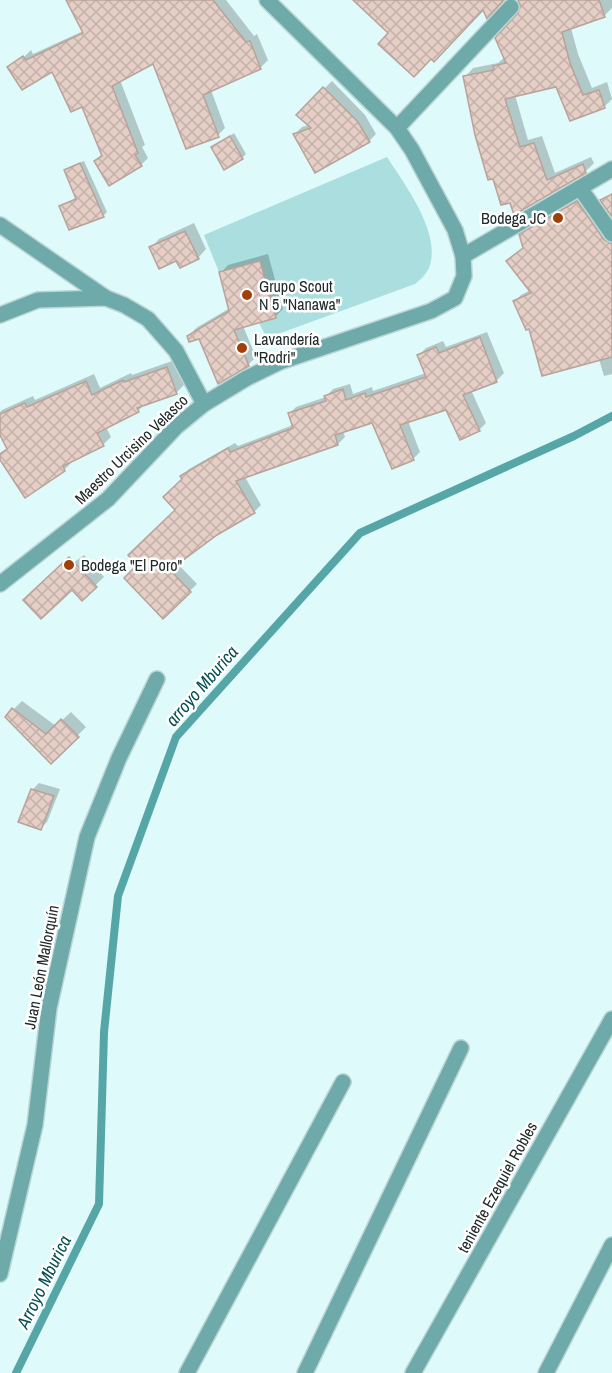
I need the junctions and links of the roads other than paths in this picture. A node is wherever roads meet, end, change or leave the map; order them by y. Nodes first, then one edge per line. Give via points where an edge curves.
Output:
1 (267, 0) edge
2 (511, 7) dead end
3 (397, 128) junction
4 (612, 169) edge
5 (580, 188) junction
6 (0, 225) edge
7 (612, 234) edge
8 (463, 256) junction
9 (106, 298) junction
10 (0, 315) edge
11 (204, 404) junction
12 (0, 584) edge
13 (157, 679) dead end
14 (612, 1019) edge
15 (461, 1048) dead end
16 (343, 1082) dead end
17 (612, 1245) edge
18 (0, 1274) edge
19 (188, 1373) edge
20 (305, 1373) edge
21 (413, 1373) edge
22 (546, 1373) edge

1 - 3 street, Maestro Urcisino Velasco
2 - 3 street
3 - 8 street, Maestro Urcisino Velasco via 455,230
4 - 5 street
5 - 7 street
5 - 8 street
6 - 9 street
8 - 11 street, Maestro Urcisino Velasco via 464,276 454,298 431,311 280,362
9 - 10 street via 38,300
9 - 11 street via 148,319 176,351
11 - 12 street, Maestro Urcisino Velasco via 176,427 108,499
13 - 18 street, Juan León Mallorquín via 118,758 87,837 49,1008 35,1125
14 - 21 street, teniente Ezequiel Robles
15 - 20 street
16 - 19 street
17 - 22 street

